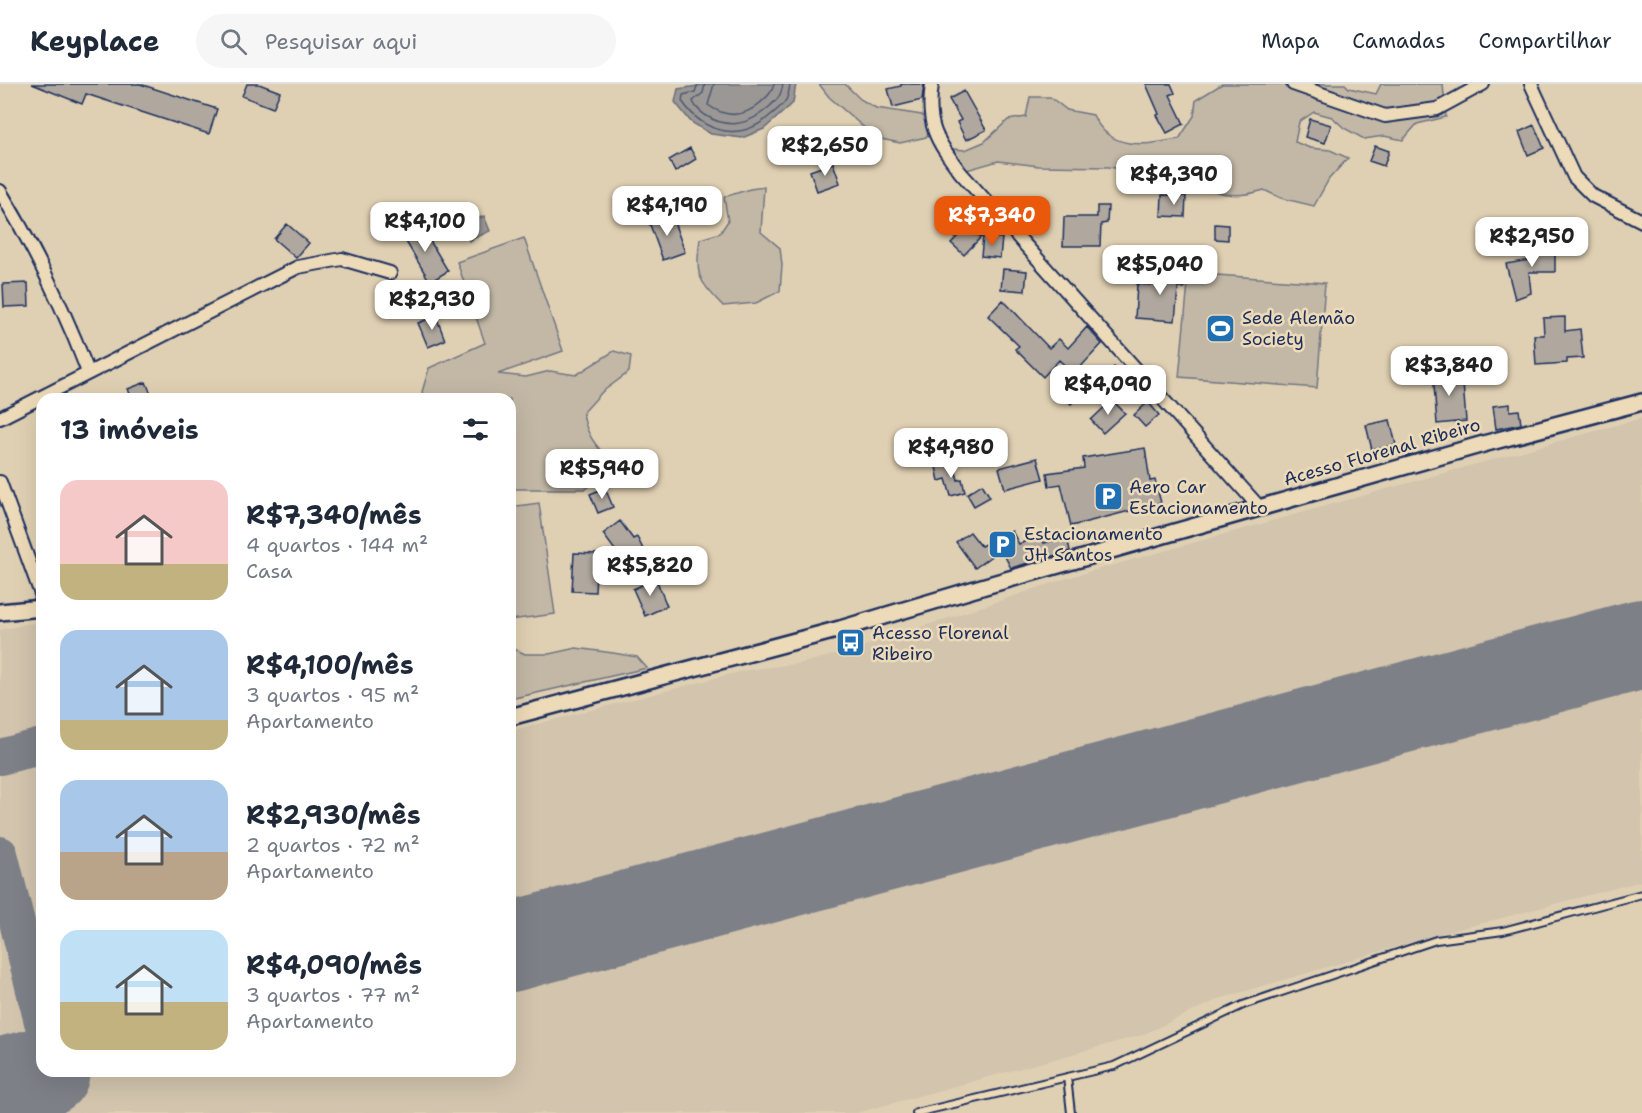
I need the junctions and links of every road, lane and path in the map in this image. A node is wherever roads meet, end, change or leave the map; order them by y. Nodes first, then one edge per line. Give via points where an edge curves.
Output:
1 (932, 84) edge
2 (1293, 84) edge
3 (1483, 84) edge
4 (1531, 84) edge
5 (0, 191) edge
6 (1642, 221) edge
7 (390, 273) dead end
8 (88, 372) junction
9 (48, 393) edge
10 (36, 399) edge
11 (1642, 402) edge
12 (0, 418) edge
13 (0, 482) edge
14 (1260, 508) junction
15 (36, 581) edge
16 (36, 609) edge
17 (0, 612) edge
18 (516, 715) edge
19 (1642, 894) edge
20 (1067, 1077) junction
21 (916, 1113) edge
22 (1071, 1113) edge

1 - 14 street via 929,115 942,148
2 - 3 street via 1385,116 1437,109
4 - 6 street via 1574,177 1593,196
5 - 8 street via 43,267
7 - 8 street via 342,259 298,267
8 - 9 street
10 - 12 street
11 - 14 street, Acesso Florenal Ribeiro
13 - 15 street
14 - 18 street, Acesso Florenal Ribeiro via 840,629
16 - 17 street
19 - 20 lane via 1503,931 1436,940 1243,1005 1114,1066
20 - 21 lane
20 - 22 lane

